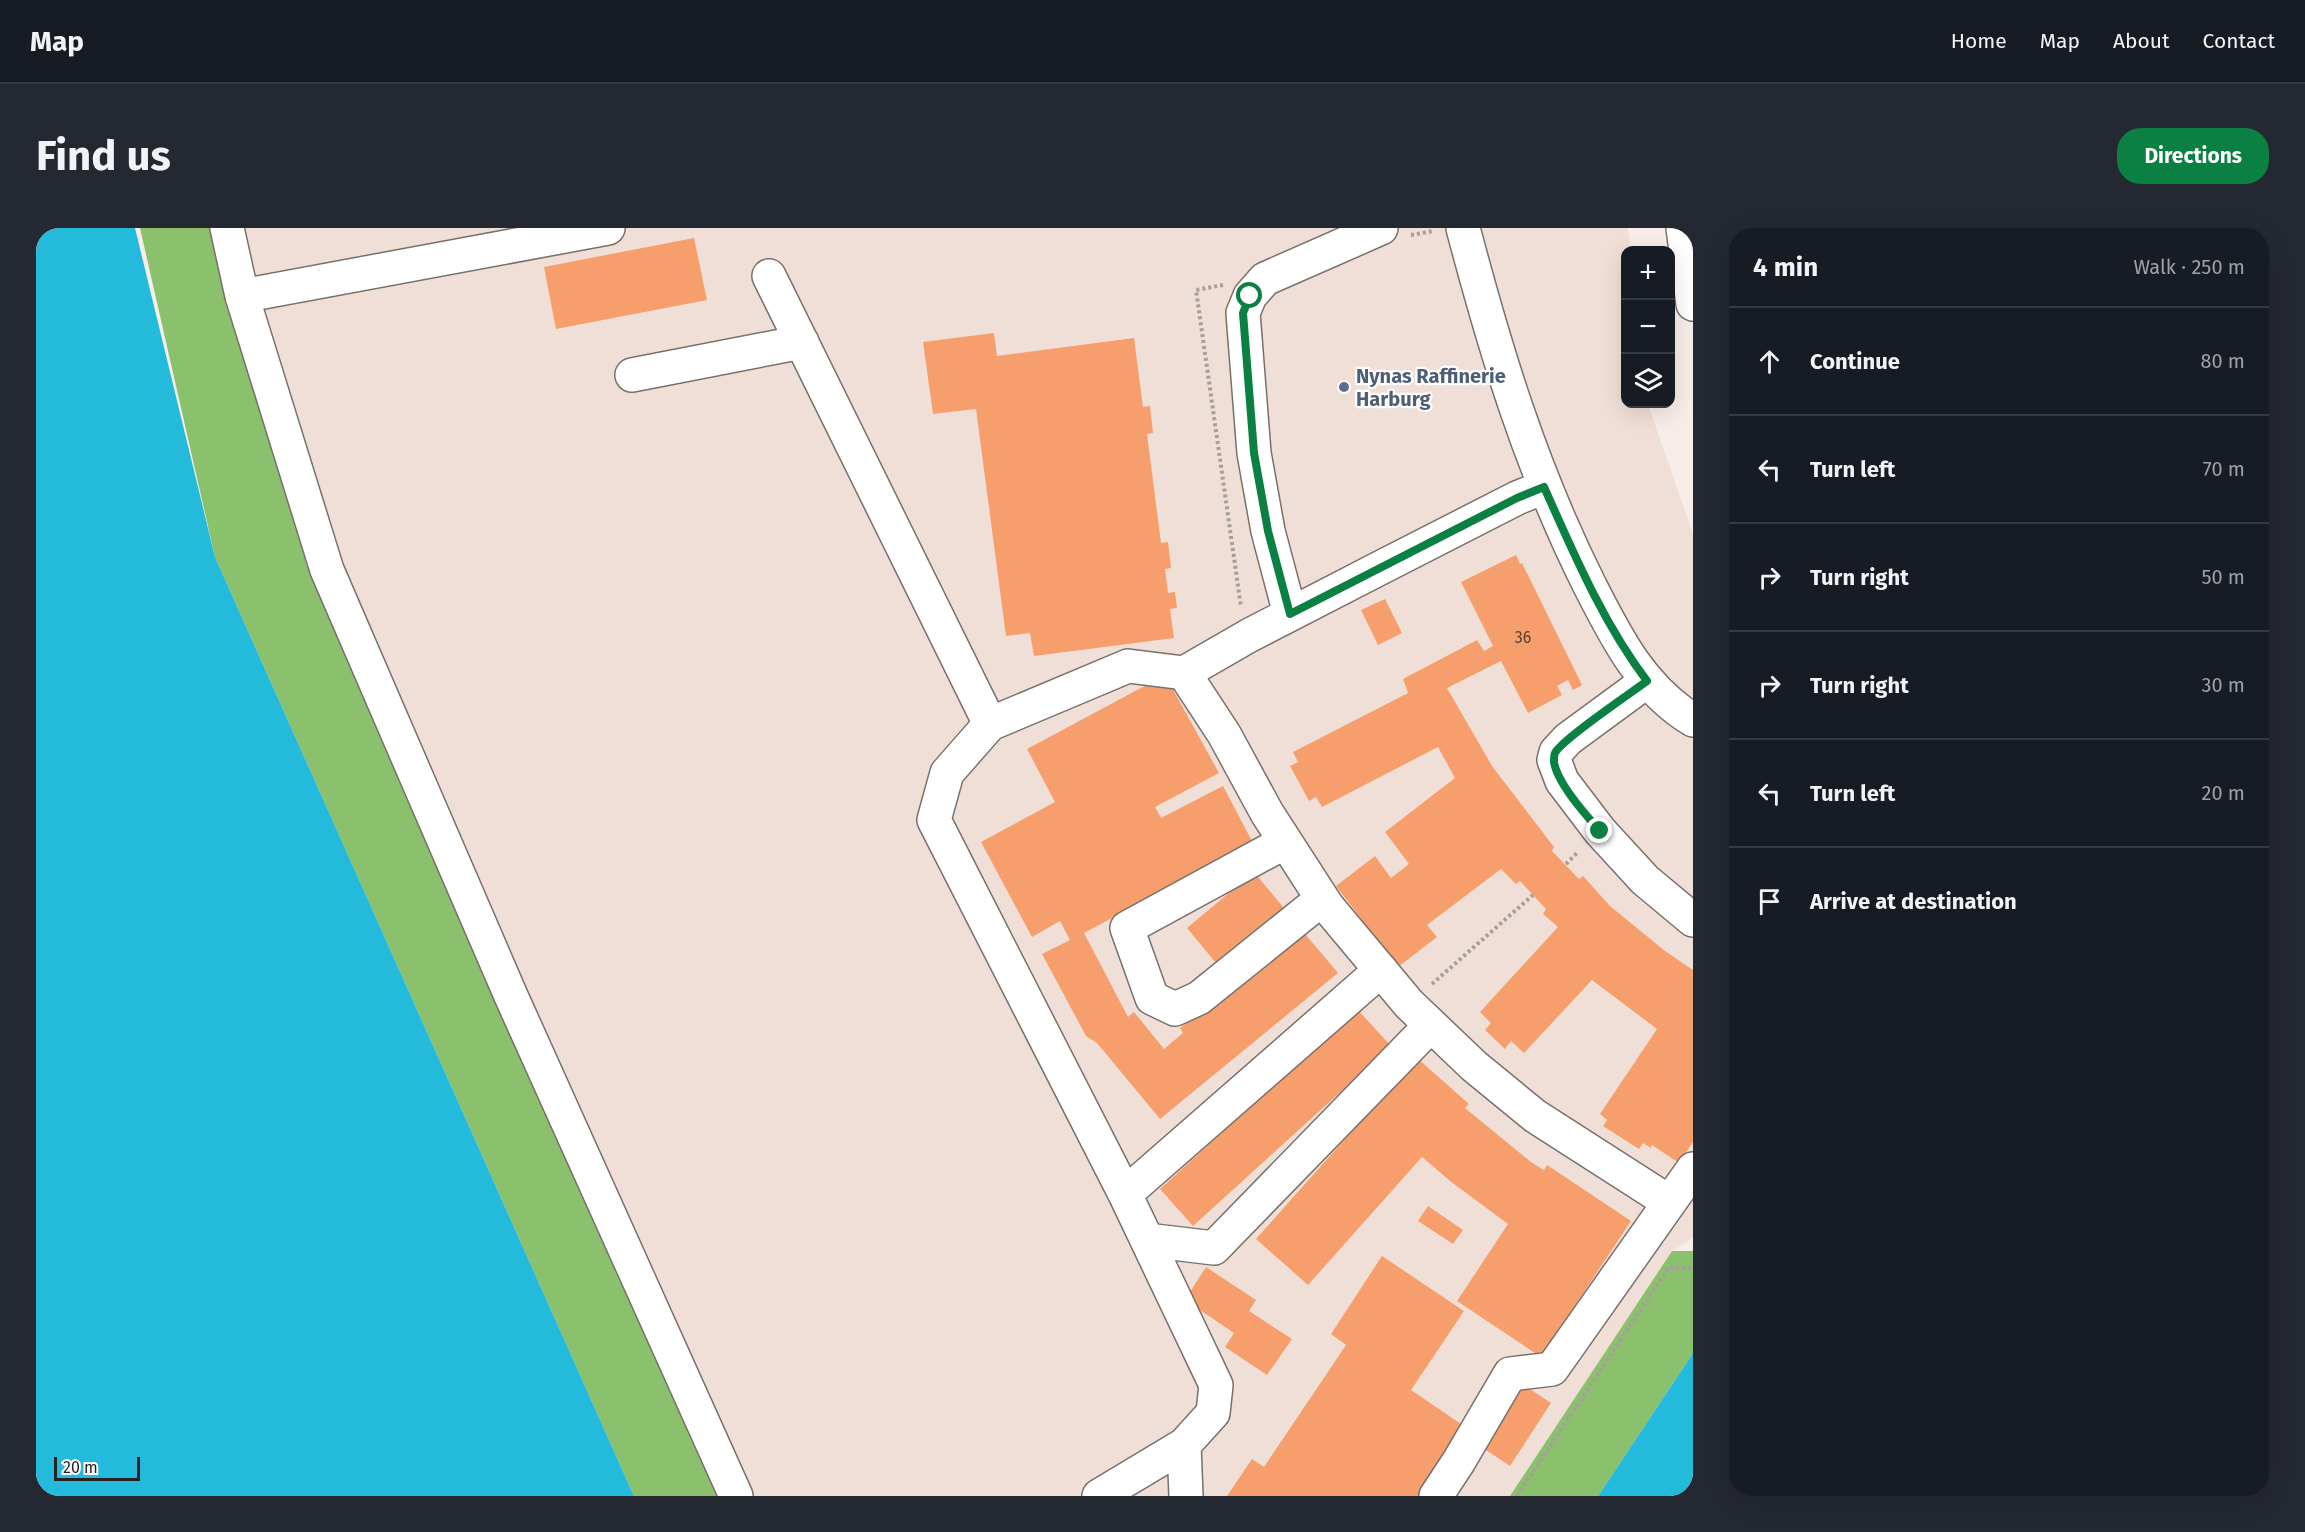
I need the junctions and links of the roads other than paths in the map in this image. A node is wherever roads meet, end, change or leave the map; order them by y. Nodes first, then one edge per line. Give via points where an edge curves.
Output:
1 (227, 228) edge
2 (608, 228) edge
3 (1381, 228) edge
4 (1463, 228) edge
5 (1683, 228) edge
6 (769, 276) dead end
7 (242, 296) junction
8 (1693, 304) edge
9 (802, 342) junction
10 (632, 375) dead end
11 (1544, 487) junction
12 (1290, 614) junction
13 (1184, 673) junction
14 (1647, 681) junction
15 (1689, 716) edge
16 (990, 724) junction
17 (1285, 842) junction
18 (1322, 899) junction
19 (1693, 920) edge
20 (1381, 970) junction
21 (1420, 1015) junction
22 (1693, 1168) edge
23 (1125, 1194) junction
24 (1669, 1202) junction
25 (1147, 1240) junction
26 (1184, 1444) junction
27 (736, 1496) edge
28 (1099, 1496) edge
29 (1186, 1496) edge
30 (1436, 1496) edge

1 - 7 main road
2 - 7 main road
3 - 12 main road via 1265,279 1250,296 1243,313 1254,453 1268,531
4 - 11 main road via 1491,335
5 - 8 main road
6 - 9 main road
7 - 27 main road via 327,570 511,996
9 - 10 main road
9 - 16 main road
11 - 12 main road
11 - 14 main road via 1624,652
12 - 13 main road
13 - 16 main road via 1128,666
13 - 17 main road via 1224,734
14 - 15 main road
14 - 19 main road via 1562,745 1554,759 1562,781 1600,831 1645,880
16 - 23 main road via 946,773 934,820
17 - 18 main road
17 - 18 main road via 1127,928 1152,998 1175,1009 1199,998
18 - 20 main road
20 - 21 main road
20 - 23 main road
21 - 24 main road via 1535,1116
21 - 25 main road via 1214,1248
22 - 24 main road
23 - 25 main road
24 - 30 main road via 1552,1369 1510,1374
25 - 26 main road via 1216,1385 1213,1413
26 - 28 main road
26 - 29 main road

